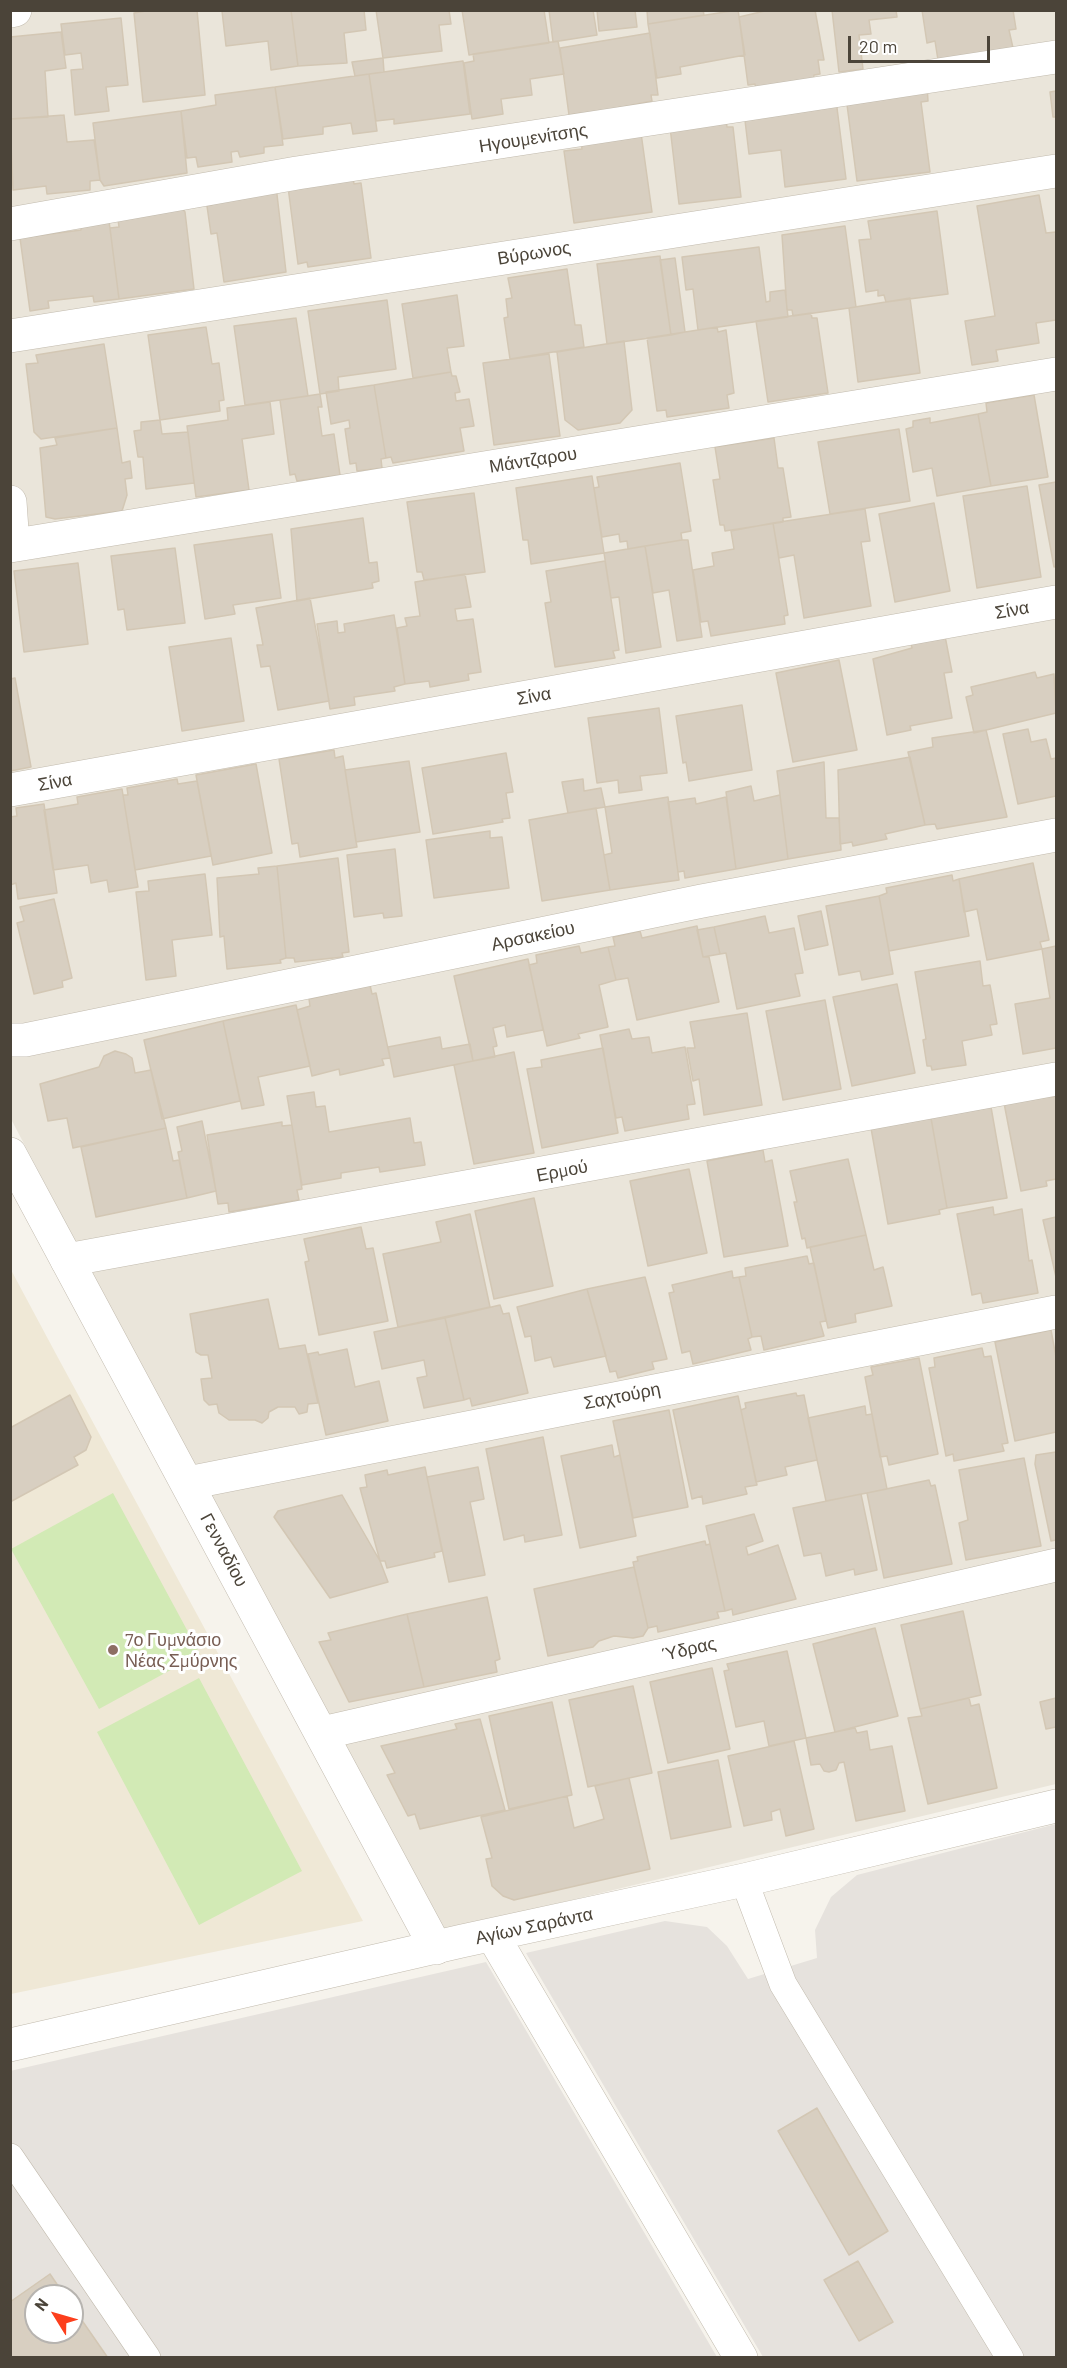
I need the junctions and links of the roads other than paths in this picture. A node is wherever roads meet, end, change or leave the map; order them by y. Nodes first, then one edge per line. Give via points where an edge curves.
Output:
1 (1056, 57) edge
2 (1056, 171) edge
3 (10, 224) edge
4 (10, 336) edge
5 (1056, 374) edge
6 (10, 502) edge
7 (12, 545) edge
8 (1056, 602) edge
9 (10, 790) edge
10 (1056, 835) edge
11 (10, 1040) edge
12 (1056, 1079) edge
13 (10, 1154) edge
14 (68, 1260) junction
15 (1056, 1312) edge
16 (188, 1483) junction
17 (1056, 1565) edge
18 (321, 1733) junction
19 (1056, 1806) edge
20 (744, 1880) junction
21 (493, 1936) junction
22 (436, 1948) junction
23 (10, 2045) edge
24 (10, 2157) edge
25 (147, 2358) edge
26 (741, 2358) edge
27 (1010, 2358) edge

1 - 3 street, Ηγουμενίτσης via 297,173
2 - 4 street, Βύρωνος
5 - 7 street, Μάντζαρου
6 - 7 street
8 - 9 street, Σίνα
10 - 11 street, Αρσακείου via 702,901
12 - 14 street, Ερμού
13 - 14 street, Γενναδίου
14 - 16 street, Γενναδίου
15 - 16 street, Σαχτούρη
16 - 18 street, Γενναδίου
17 - 18 street, Ύδρας
18 - 22 street, Γενναδίου
19 - 20 street, Αγίων Σαράντα
20 - 21 street, Αγίων Σαράντα
20 - 27 lane via 783,1984
21 - 22 street, Αγίων Σαράντα
21 - 26 street
22 - 23 street, Αγίων Σαράντα
24 - 25 lane

